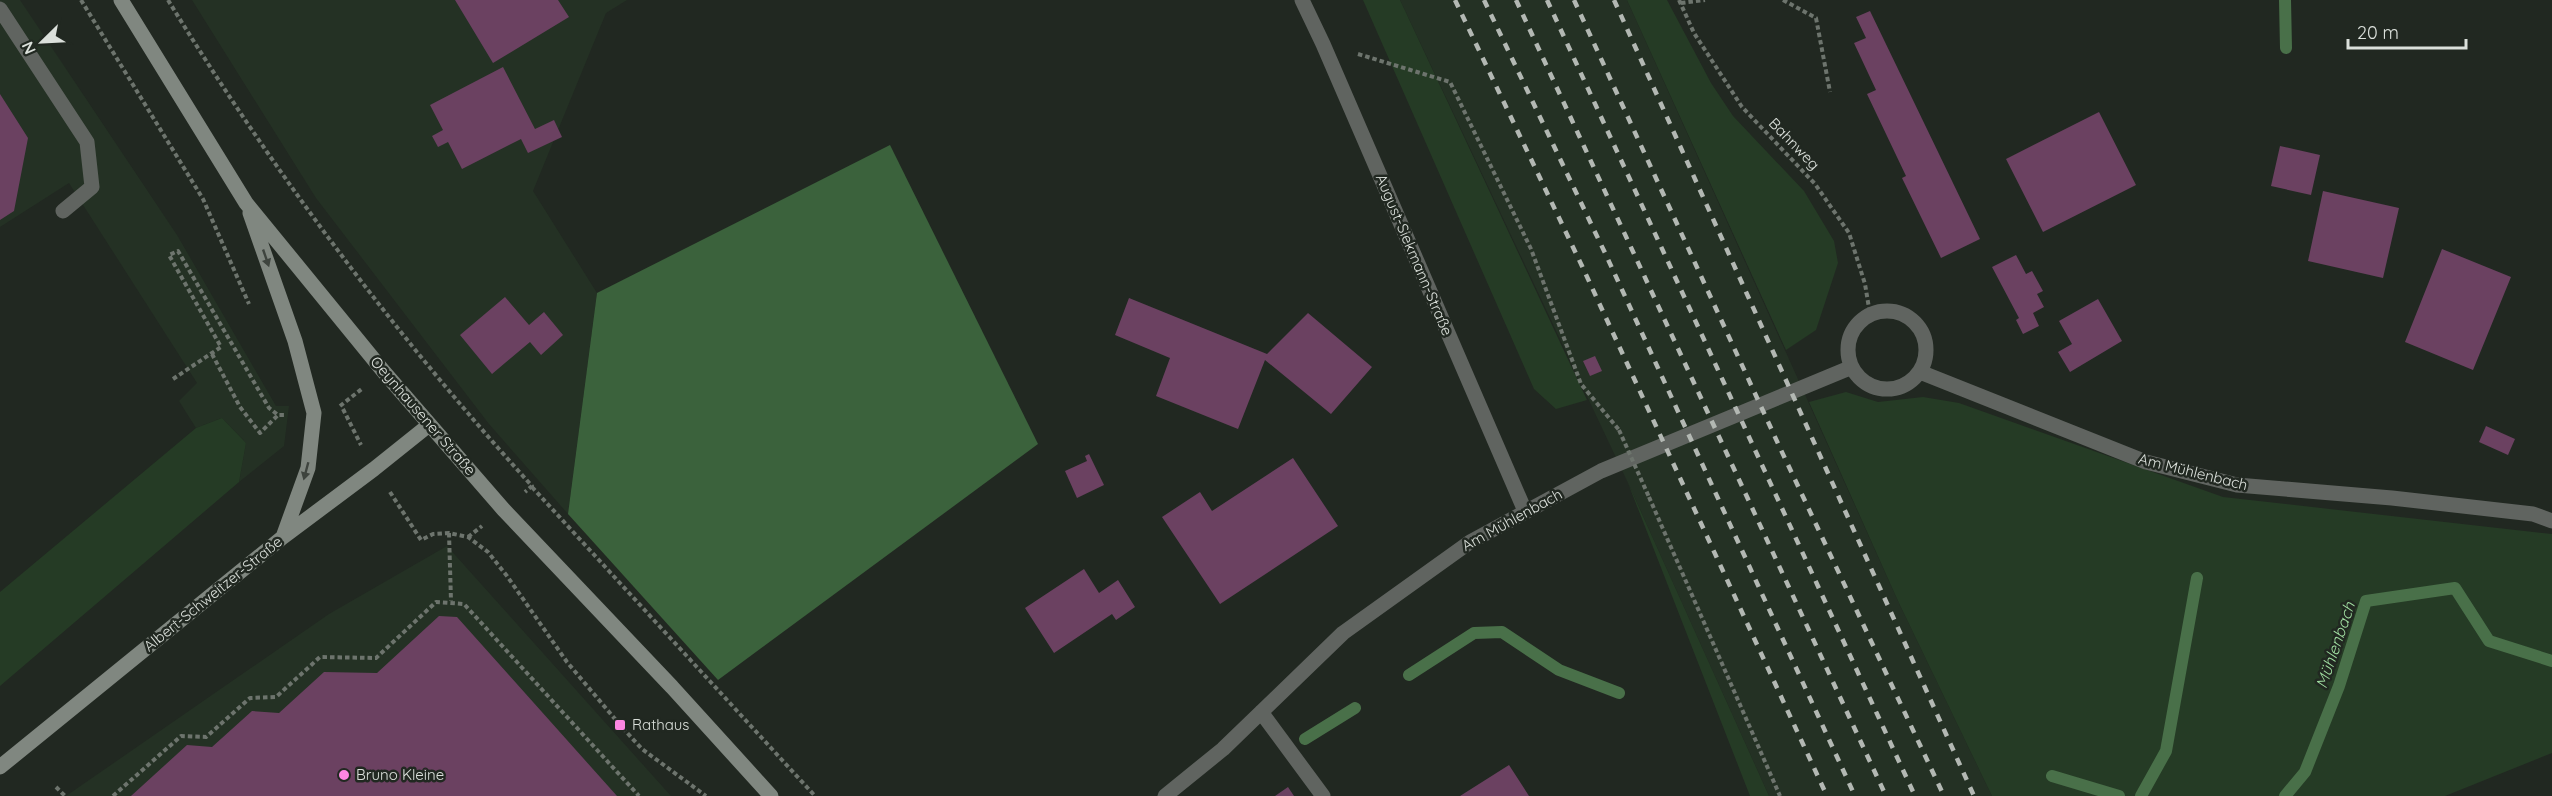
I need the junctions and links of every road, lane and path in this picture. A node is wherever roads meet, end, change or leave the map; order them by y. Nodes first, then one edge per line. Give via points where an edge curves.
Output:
1 (81, 0) edge
2 (121, 0) edge
3 (168, 0) edge
4 (1302, 0) edge
5 (1705, 0) edge
6 (1783, 0) edge
7 (1680, 2) edge
8 (0, 9) edge
9 (1323, 44) junction
10 (1830, 92) dead end
11 (246, 203) junction
12 (63, 211) dead end
13 (253, 313) dead end
14 (1870, 314) junction
15 (413, 349) dead end
16 (212, 354) junction
17 (1852, 367) junction
18 (1920, 372) junction
19 (173, 380) dead end
20 (285, 405) dead end
21 (278, 416) junction
22 (429, 425) junction
23 (532, 486) dead end
24 (1525, 511) junction
25 (2552, 521) edge
26 (449, 533) junction
27 (283, 537) junction
28 (421, 540) dead end
29 (451, 601) junction
30 (1261, 712) junction
31 (0, 767) edge
32 (56, 787) dead end
33 (64, 796) edge
34 (113, 796) edge
35 (639, 796) edge
36 (706, 796) edge
37 (771, 796) edge
38 (815, 796) edge
39 (1164, 796) edge
40 (1323, 796) edge
41 (1780, 796) edge

1 - 13 path via 203,199
2 - 11 main road, Oeynhausener Straße
3 - 15 path via 304,206
4 - 9 street, August-Siekmann-Straße
5 - 7 path
6 - 10 path via 1816,18
7 - 14 path, Bahnweg via 1694,33 1742,107 1815,184 1849,233
8 - 12 street via 87,142 92,187
9 - 24 street, August-Siekmann-Straße
9 - 41 path, bridge via 1450,82 1531,249 1581,384 1619,430
11 - 22 main road, Oeynhausener Straße
11 -> 27 main road via 295,341 314,413 308,468
14 - 17 street via 1853,331 1848,355
14 - 18 street via 1884,310 1912,319 1927,344
16 - 19 path
16 - 21 path via 240,407 260,433
16 - 21 path via 221,347 169,255 178,251 269,408
17 - 18 street via 1868,384 1879,388 1902,386
17 - 24 street, Am Mühlenbach via 1601,471
18 - 25 street, Am Mühlenbach via 2146,462 2237,485 2533,514
20 - 21 path via 286,415
22 - 27 main road, Albert-Schweitzer-Straße
22 - 37 main road, Oeynhausener Straße
23 - 38 path
24 - 30 street, Am Mühlenbach via 1470,542 1343,633
26 - 28 path
26 - 29 path
26 - 36 path via 468,537 488,552 567,662 620,725 642,749
27 - 31 main road, Albert-Schweitzer-Straße
29 - 34 path via 436,602 376,658 320,657 276,697 250,698 206,736 181,736
29 - 35 path via 464,604
30 - 39 street, Am Mühlenbach via 1223,749
30 - 40 street
32 - 33 path

